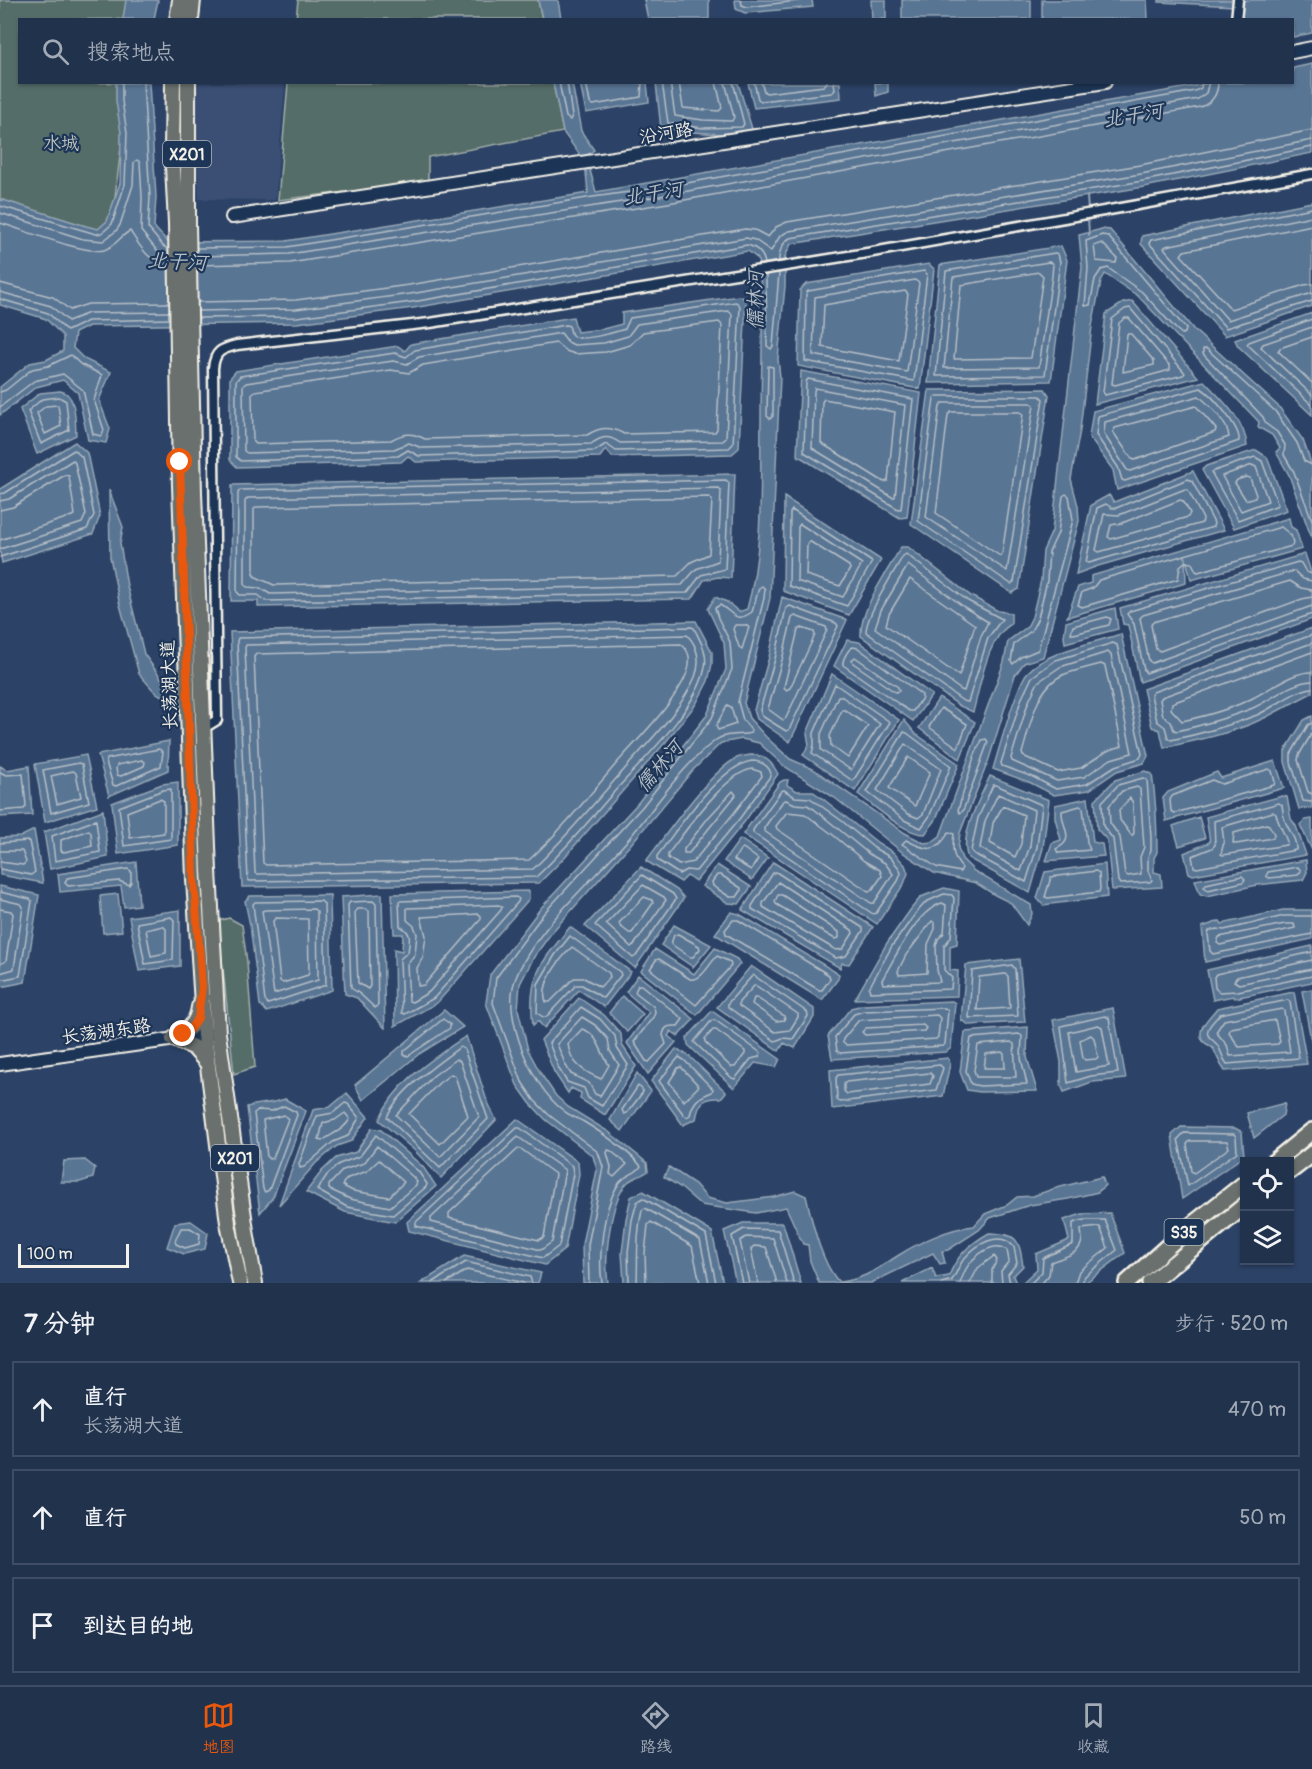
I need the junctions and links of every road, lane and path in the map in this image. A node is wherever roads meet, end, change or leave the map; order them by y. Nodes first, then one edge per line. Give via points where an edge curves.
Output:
1 (180, 0) edge
2 (193, 0) edge
3 (1238, 0) edge
4 (177, 18) edge
5 (191, 18) edge
6 (1236, 18) edge
7 (1312, 48) edge
8 (1294, 52) edge
9 (173, 84) edge
10 (188, 84) edge
11 (1092, 84) edge
12 (1312, 174) edge
13 (232, 218) dead end
14 (182, 225) junction
15 (184, 343) junction
16 (204, 728) junction
17 (202, 987) junction
18 (211, 1034) junction
19 (173, 1039) junction
20 (0, 1064) edge
21 (208, 1066) junction
22 (1312, 1131) edge
23 (1312, 1154) edge
24 (1279, 1157) edge
25 (1294, 1168) edge
26 (1240, 1188) edge
27 (1240, 1210) edge
28 (240, 1283) edge
29 (255, 1283) edge
30 (1127, 1283) edge
31 (1150, 1283) edge

1 - 4 main road
2 - 5 main road
3 - 6 street
7 - 8 street
9 - 14 main road, 长荡湖大道 / X201 via 172,148
10 - 14 main road, 长荡湖大道 / X201
11 - 13 street, 沿河路
12 - 16 street via 867,253 429,323 224,348 215,357 213,368 218,720
14 - 15 main road, 长荡湖大道 / X201
15 - 16 main road, 长荡湖大道 / X201
15 - 17 main road, 长荡湖大道 / X201 via 180,486 193,856
16 - 18 main road, 长荡湖大道 / X201
17 - 18 main road, 长荡湖大道 / X201
17 - 19 main road via 198,1018 189,1030
18 - 19 street, 长荡湖东路
18 - 21 main road, 长荡湖大道 / X201
18 - 29 main road, 长荡湖大道 / X201
19 - 20 street, 长荡湖东路
19 - 21 main road via 193,1047
21 - 28 main road, 长荡湖大道 / X201 via 228,1223
22 - 24 highway
23 - 25 highway
26 - 30 highway, S35
27 - 31 highway, S35

